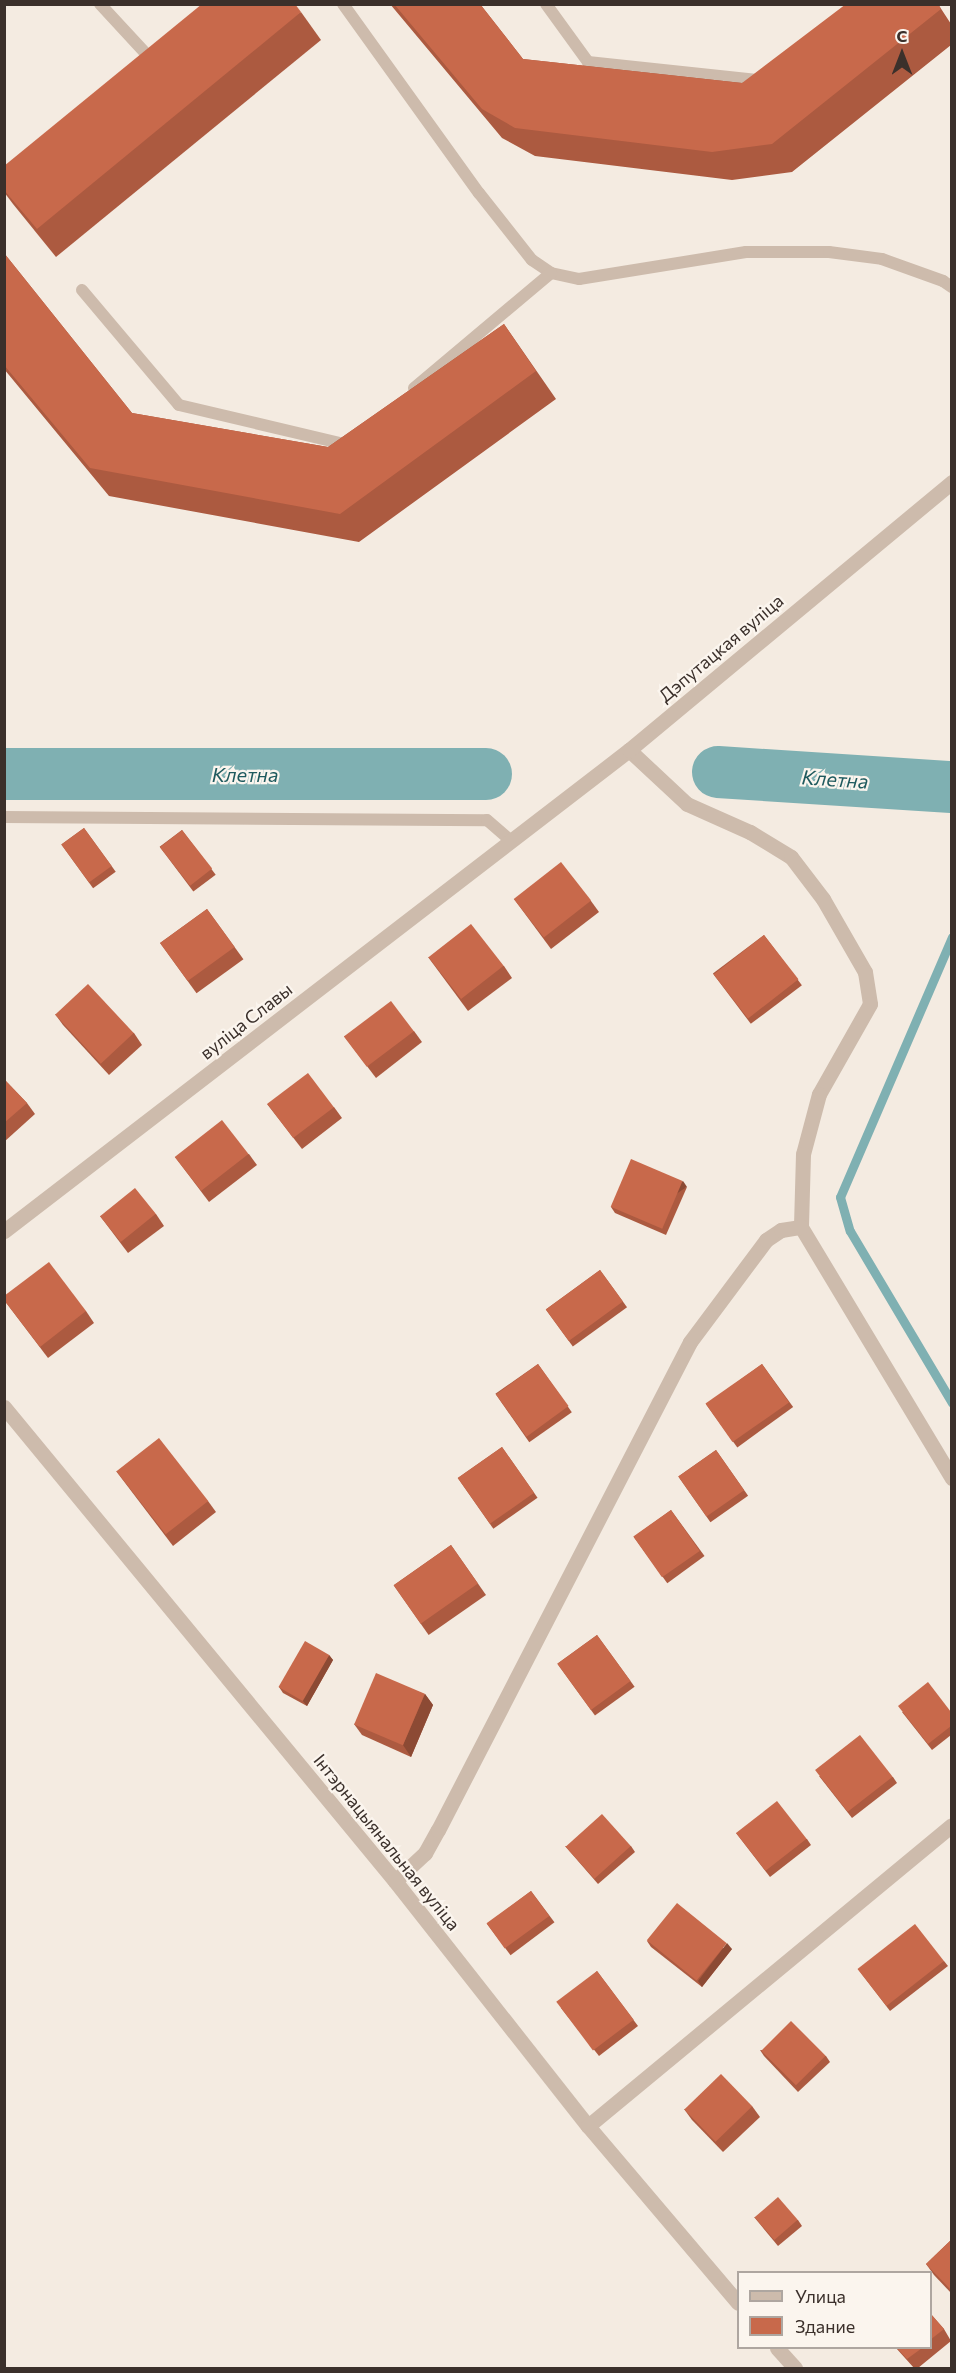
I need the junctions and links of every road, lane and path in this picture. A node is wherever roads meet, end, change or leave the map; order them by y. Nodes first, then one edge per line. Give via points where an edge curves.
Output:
1 (100, 4) edge
2 (343, 4) edge
3 (546, 4) edge
4 (149, 57) edge
5 (775, 66) edge
6 (551, 273) junction
7 (951, 287) edge
8 (82, 290) dead end
9 (401, 400) edge
10 (357, 437) edge
11 (951, 482) edge
12 (629, 750) junction
13 (4, 817) edge
14 (511, 841) junction
15 (801, 1227) junction
16 (4, 1231) edge
17 (4, 1407) edge
18 (951, 1478) edge
19 (951, 1825) edge
20 (395, 1881) junction
21 (588, 2126) junction
22 (737, 2302) edge
23 (778, 2349) edge
24 (795, 2368) edge

1 - 4 lane
2 - 6 lane via 479,193 532,261
3 - 5 lane via 588,62 757,80
6 - 7 lane via 579,279 747,252 829,252 882,259
6 - 9 lane
8 - 10 lane via 179,405 348,445
11 - 12 street, Дэпутацкая вуліца
12 - 14 street, Дэпутацкая вуліца
12 - 15 street via 687,804 750,832 791,857 824,899 865,972 870,1004 819,1094 803,1154
13 - 14 lane via 487,820
14 - 16 street, вуліца Славы
15 - 18 street
15 - 20 street via 781,1230 766,1240 690,1342 438,1830 425,1853
17 - 20 street, Інтэрнацыянальная вуліца
19 - 21 street
20 - 21 street, Інтэрнацыянальная вуліца
21 - 22 street, Інтэрнацыянальная вуліца
23 - 24 street

